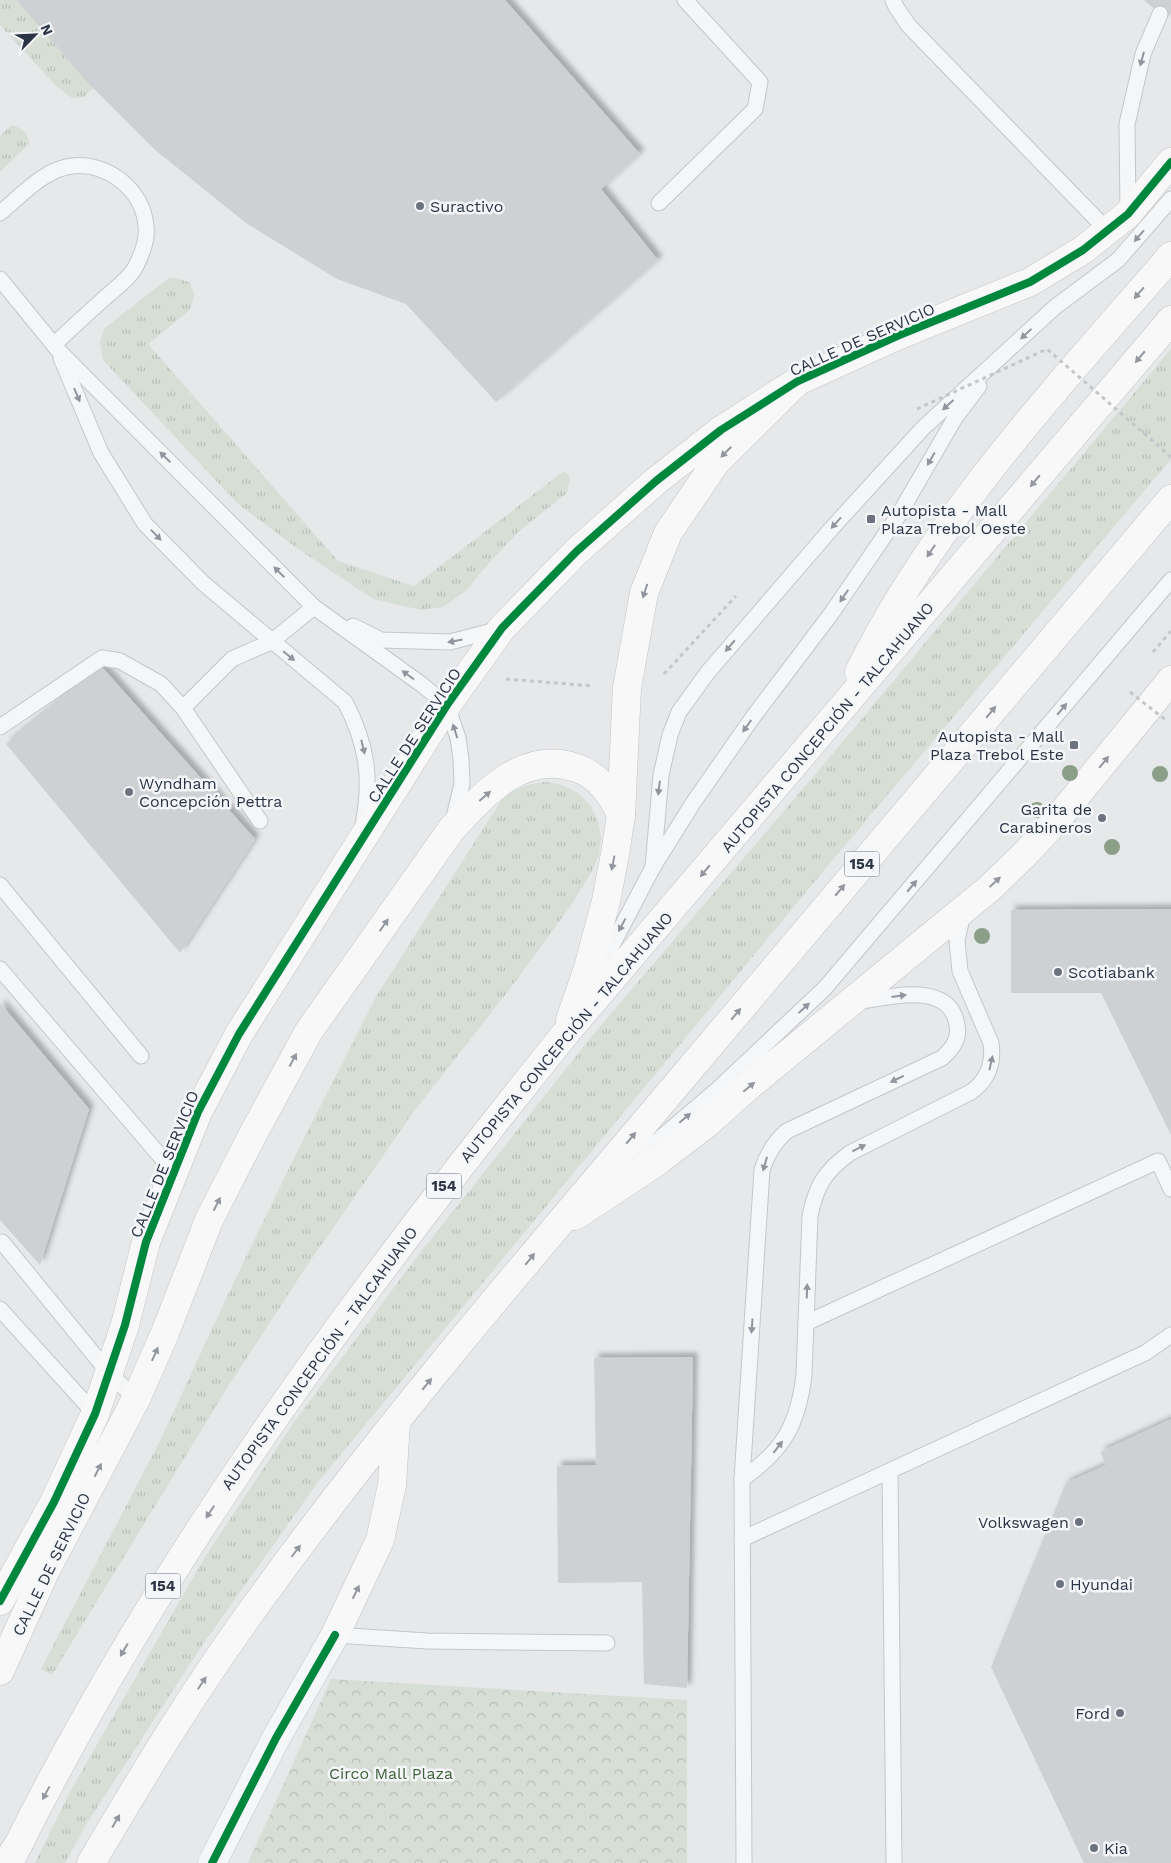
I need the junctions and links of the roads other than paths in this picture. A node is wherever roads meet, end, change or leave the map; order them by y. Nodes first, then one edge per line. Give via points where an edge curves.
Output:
1 (686, 0) edge
2 (893, 0) edge
3 (1160, 14) dead end
4 (1171, 162) edge
5 (1171, 199) edge
6 (659, 203) dead end
7 (0, 213) edge
8 (1117, 222) junction
9 (1171, 256) edge
10 (0, 279) edge
11 (1171, 320) edge
12 (56, 347) junction
13 (997, 361) junction
14 (798, 380) junction
15 (1171, 499) edge
16 (1171, 580) edge
17 (314, 607) junction
18 (502, 628) junction
19 (271, 642) junction
20 (1171, 680) edge
21 (446, 705) junction
22 (183, 708) junction
23 (838, 714) junction
24 (0, 727) edge
25 (620, 815) junction
26 (260, 821) dead end
27 (450, 830) junction
28 (353, 854) junction
29 (653, 867) junction
30 (0, 885) edge
31 (964, 909) junction
32 (0, 970) edge
33 (850, 1003) junction
34 (565, 1034) junction
35 (141, 1056) dead end
36 (173, 1171) junction
37 (1171, 1189) edge
38 (554, 1229) junction
39 (2, 1242) dead end
40 (0, 1309) edge
41 (806, 1323) junction
42 (1171, 1335) edge
43 (110, 1373) junction
44 (136, 1398) junction
45 (95, 1414) junction
46 (396, 1422) junction
47 (890, 1471) junction
48 (742, 1479) junction
49 (742, 1540) junction
50 (0, 1601) edge
51 (335, 1635) junction
52 (607, 1643) dead end
53 (0, 1671) edge
54 (11, 1856) edge
55 (91, 1863) edge
56 (212, 1863) edge
57 (744, 1863) edge
58 (894, 1863) edge

1 - 6 lane via 760,82 755,110
2 - 8 lane via 909,26
3 -> 8 lane via 1143,54 1127,124
4 - 8 main road, CALLE DE SERVICIO
5 -> 13 lane via 1118,260 1055,307
7 - 12 lane via 52,172 72,166 93,167 113,174 130,188 141,206 146,226 144,249 135,268
8 - 14 main road, CALLE DE SERVICIO via 1083,250 1030,282
9 -> 23 main road via 980,480 908,587 871,648
10 - 12 lane
11 -> 23 main road, AUTOPISTA CONCEPCIÓN - TALCAHUANO / 154
17 -> 12 lane
12 -> 19 lane via 101,452 145,524 203,584
13 -> 29 lane via 956,418 898,516 831,614 753,717
13 -> 29 lane via 923,428 838,521 714,665 679,712 661,775
14 - 18 main road, CALLE DE SERVICIO via 722,430 656,481 577,551
14 -> 25 main road via 716,462 668,533 644,592 627,688
38 -> 15 main road, 154
38 -> 16 lane via 718,1090 825,988
18 -> 17 lane via 450,642 381,640
17 - 19 lane
21 -> 17 lane
18 - 21 main road, CALLE DE SERVICIO
19 - 22 lane via 232,658
19 -> 28 lane via 344,702 356,724 368,772 368,800 363,828
31 -> 20 main road via 1059,817
27 -> 21 lane via 462,784 458,738
21 - 28 main road, CALLE DE SERVICIO
22 - 24 lane via 161,684 120,661 102,658
22 - 26 lane
23 -> 34 main road, AUTOPISTA CONCEPCIÓN - TALCAHUANO / 154
27 -> 25 main road, CALLE DE SERVICIO via 504,781 515,773 542,763 570,766 596,778 615,801
25 -> 34 main road via 606,901 588,968
44 -> 27 main road, CALLE DE SERVICIO via 209,1220 309,1031
28 - 36 main road, CALLE DE SERVICIO via 239,1034 198,1112
29 -> 34 lane
30 - 35 lane
31 - 33 main road
41 -> 31 lane via 810,1216 814,1196 824,1177 850,1152 971,1092 979,1086 990,1068 991,1043 960,971 958,941
32 - 36 lane
38 -> 33 main road via 666,1155
33 -> 48 lane via 914,994 933,998 950,1007 956,1017 956,1040 942,1058 787,1130 766,1158 762,1170
34 -> 54 main road, AUTOPISTA CONCEPCIÓN - TALCAHUANO / 154 via 395,1250 254,1445 133,1635
36 - 43 main road, CALLE DE SERVICIO via 146,1242
37 - 41 lane via 1158,1161
46 -> 38 main road, 154
39 - 43 lane
40 - 45 lane
48 -> 41 lane via 762,1465 792,1425 801,1400
42 - 47 lane via 1145,1353
43 - 44 lane
43 - 45 main road, CALLE DE SERVICIO
53 -> 44 main road, CALLE DE SERVICIO via 45,1572
45 - 50 main road, CALLE DE SERVICIO via 54,1502
51 -> 46 main road via 380,1540 392,1485
55 -> 46 main road, 154 via 183,1712 254,1607
47 - 49 lane
47 - 58 lane
48 - 49 lane
49 - 57 lane
51 - 52 lane via 427,1641
51 - 56 street via 276,1738

